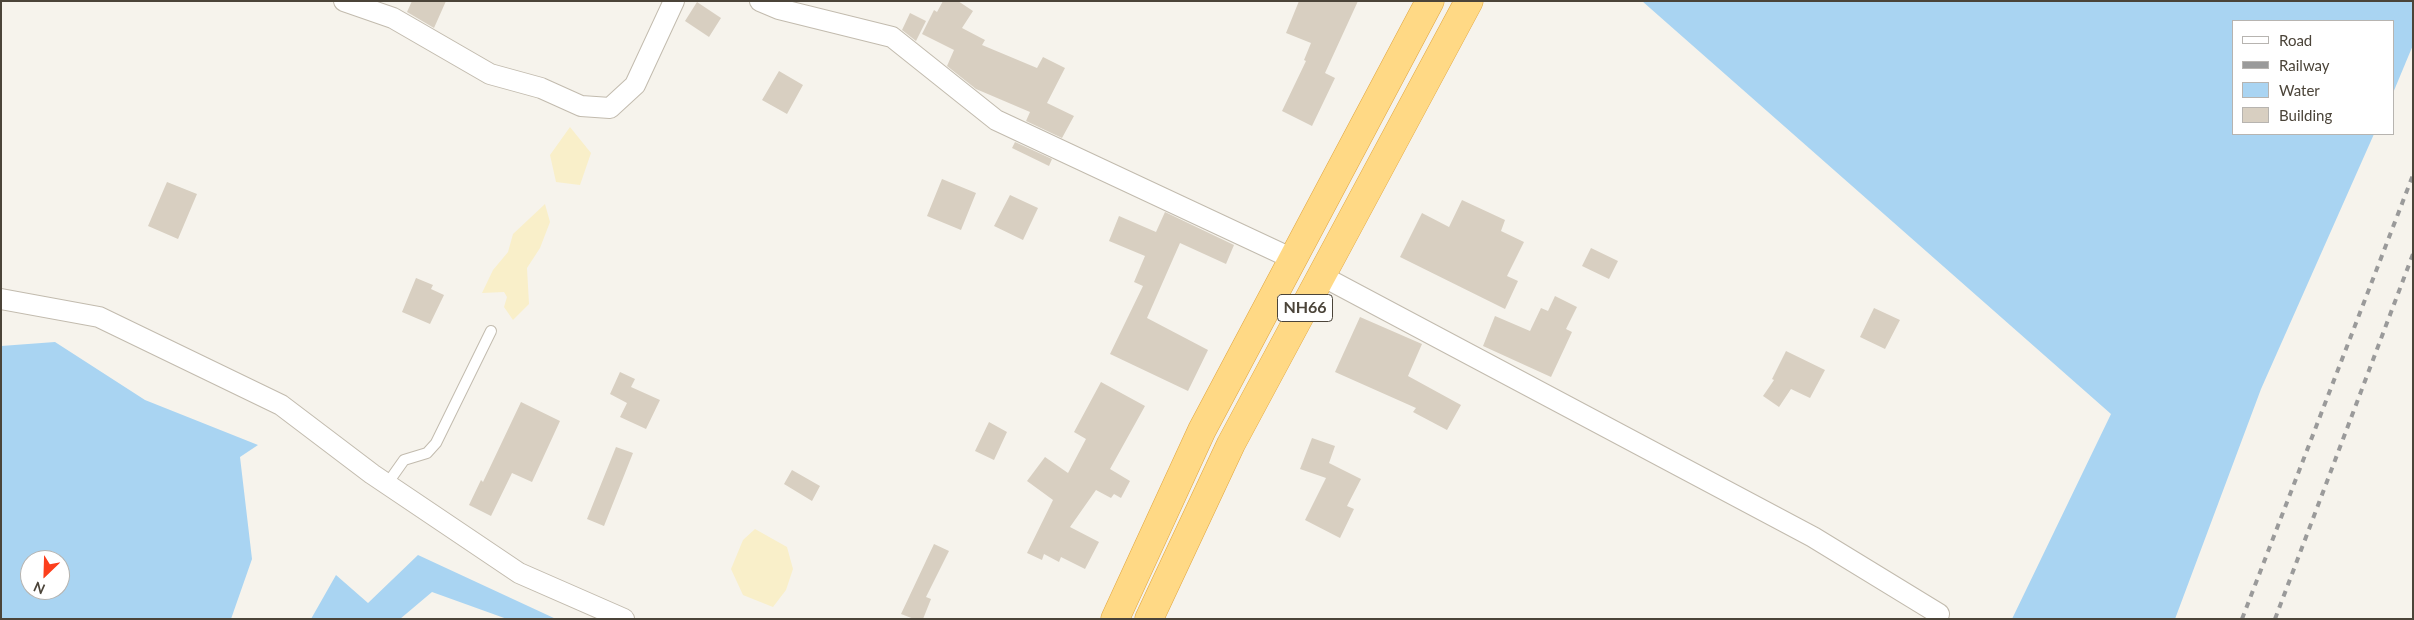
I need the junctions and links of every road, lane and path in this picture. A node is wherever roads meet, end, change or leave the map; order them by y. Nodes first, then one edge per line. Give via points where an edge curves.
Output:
1 (344, 1) edge
2 (674, 1) edge
3 (760, 1) edge
4 (1430, 1) edge
5 (1470, 1) edge
6 (1292, 260) junction
7 (1322, 276) junction
8 (1, 299) edge
9 (491, 332) dead end
10 (386, 484) junction
11 (1939, 614) dead end
12 (624, 619) edge
13 (1115, 619) edge
14 (1149, 619) edge

1 - 2 street via 393,18 490,74 541,88 581,106 610,108 635,85
3 - 6 street via 779,10 892,37 996,120
4 - 6 highway, NH66
5 - 7 highway, NH66
6 - 13 highway, NH66 via 1202,430
7 - 11 street via 1813,537
7 - 14 highway, NH66 via 1231,444
8 - 10 street via 99,317 281,405
9 - 10 lane via 436,443 427,453 404,460
10 - 12 street via 519,573

